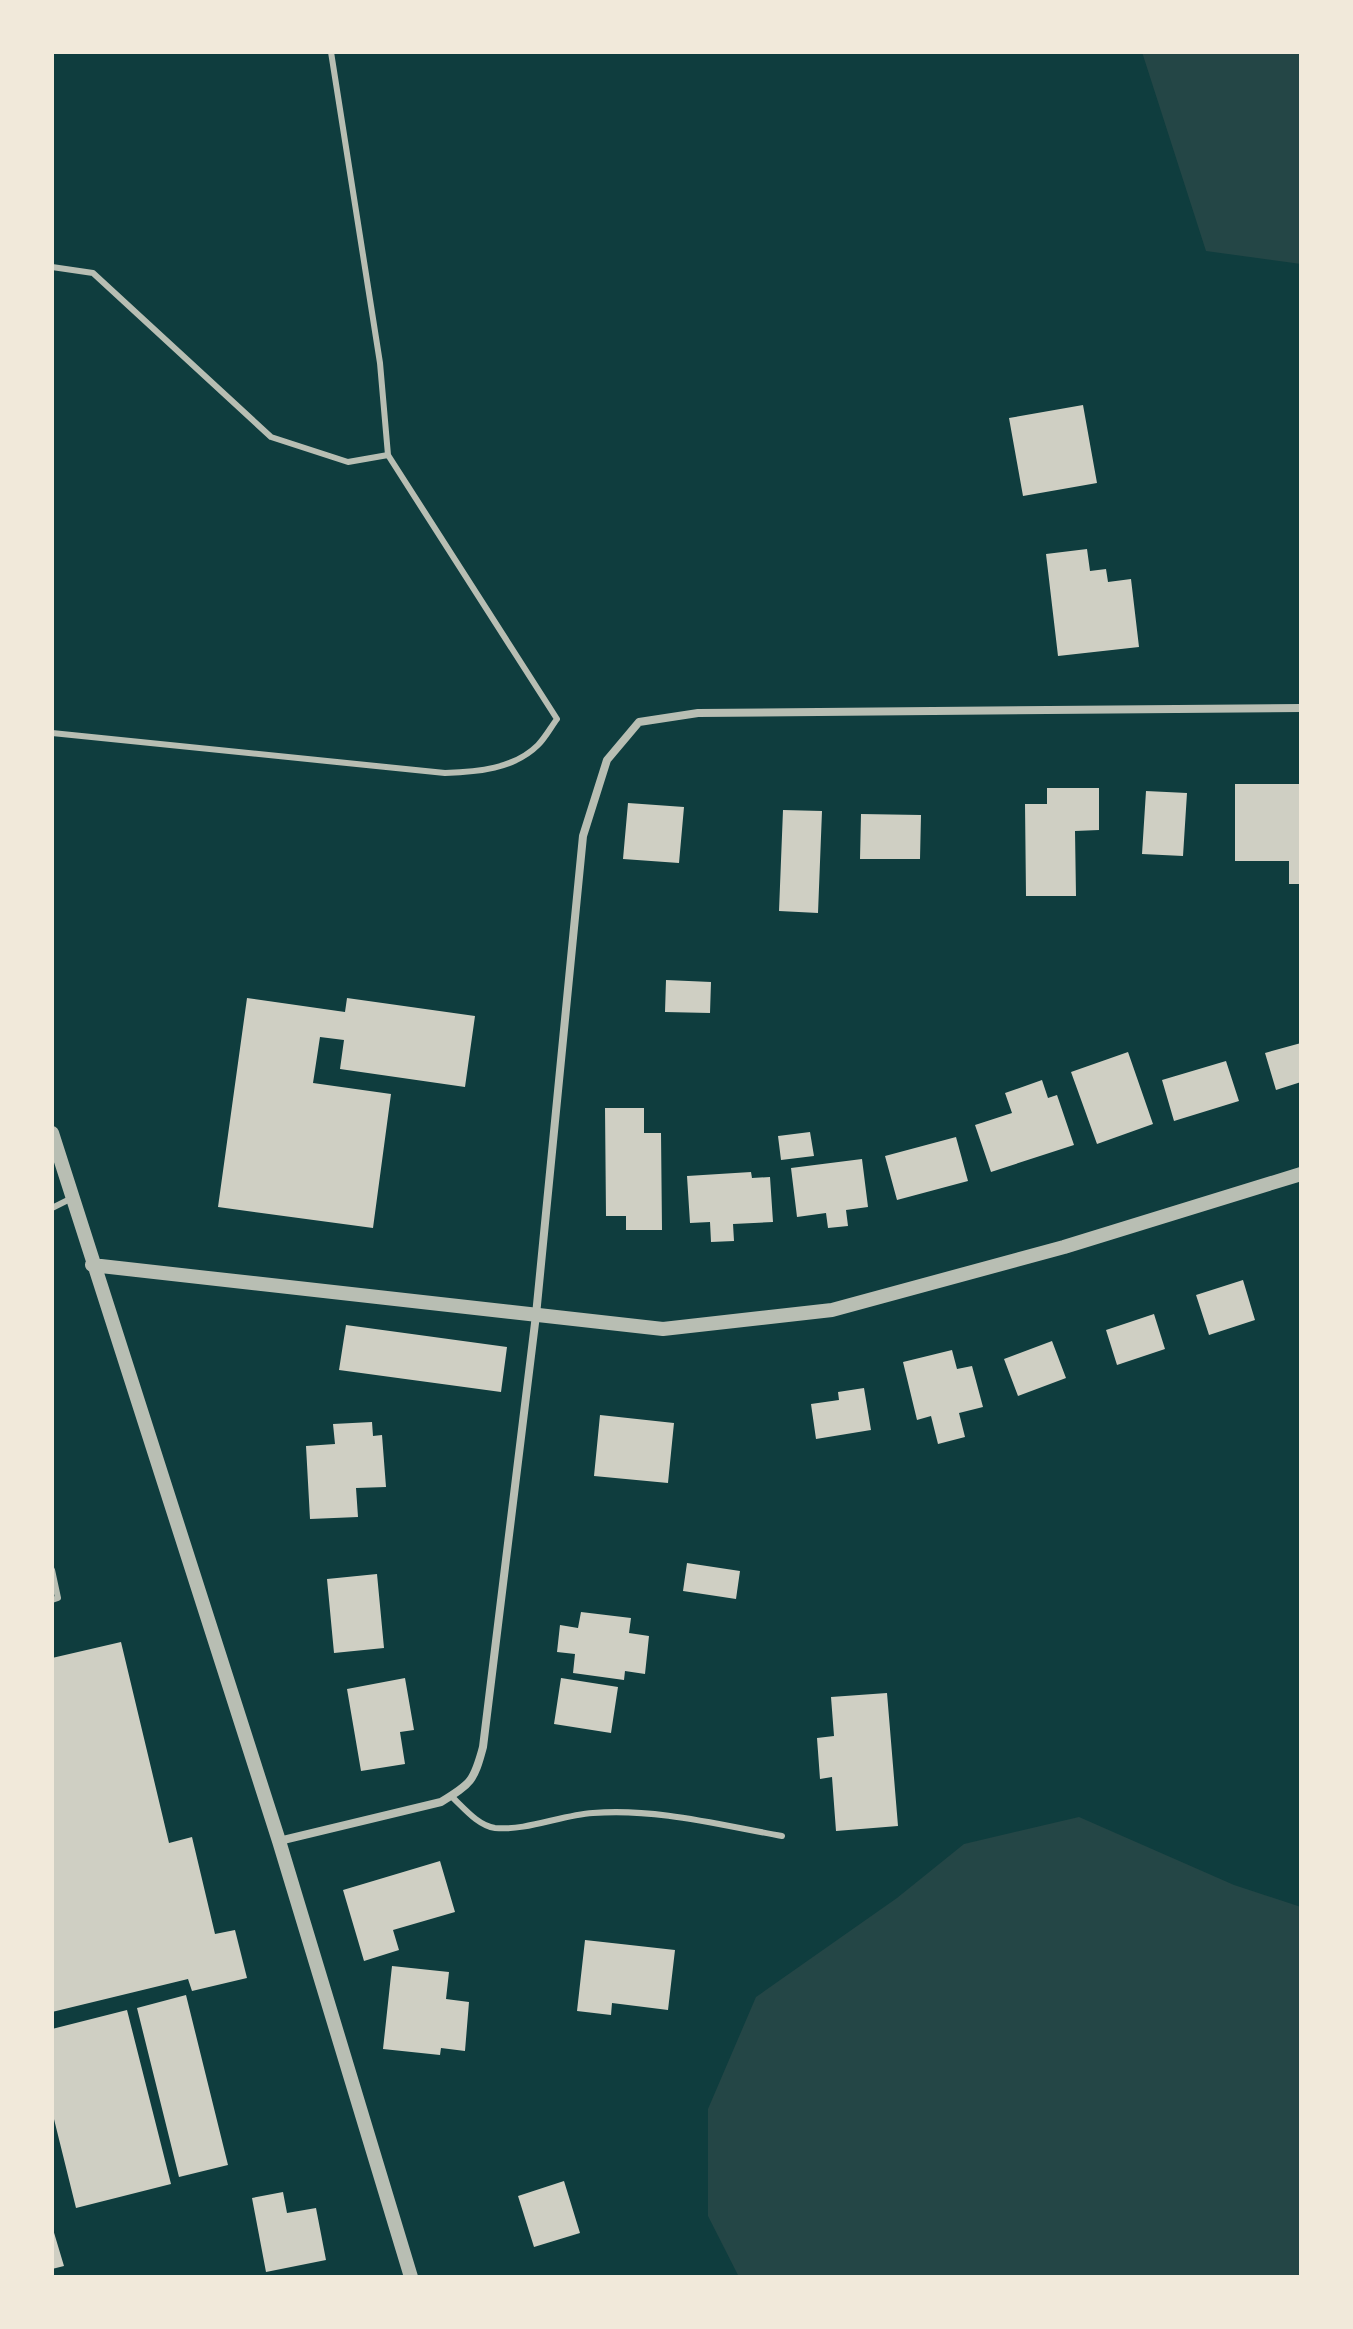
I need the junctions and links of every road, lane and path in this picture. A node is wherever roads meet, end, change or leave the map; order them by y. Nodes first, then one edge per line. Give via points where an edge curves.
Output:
1 (331, 52) edge
2 (52, 267) edge
3 (388, 455) junction
4 (1301, 708) edge
5 (52, 733) edge
6 (52, 1133) edge
7 (1301, 1174) edge
8 (72, 1198) junction
9 (52, 1208) edge
10 (92, 1265) junction
11 (536, 1315) junction
12 (52, 1570) edge
13 (52, 1600) edge
14 (451, 1796) junction
15 (782, 1836) dead end
16 (279, 1841) junction
17 (411, 2277) edge

1 - 3 lane via 380,363
2 - 3 lane via 93,273 271,437 348,462
3 - 5 lane via 557,719 537,746 482,772 445,773
4 - 11 street via 698,713 639,722 607,760 583,836
6 - 8 street
7 - 11 street via 1064,1247 832,1310 663,1329
8 - 9 lane
8 - 10 street
10 - 11 street
10 - 16 street
11 - 14 street via 483,1747 476,1774
12 - 13 lane via 58,1598
14 - 15 lane via 493,1828 594,1812 634,1813
14 - 16 street
16 - 17 street

